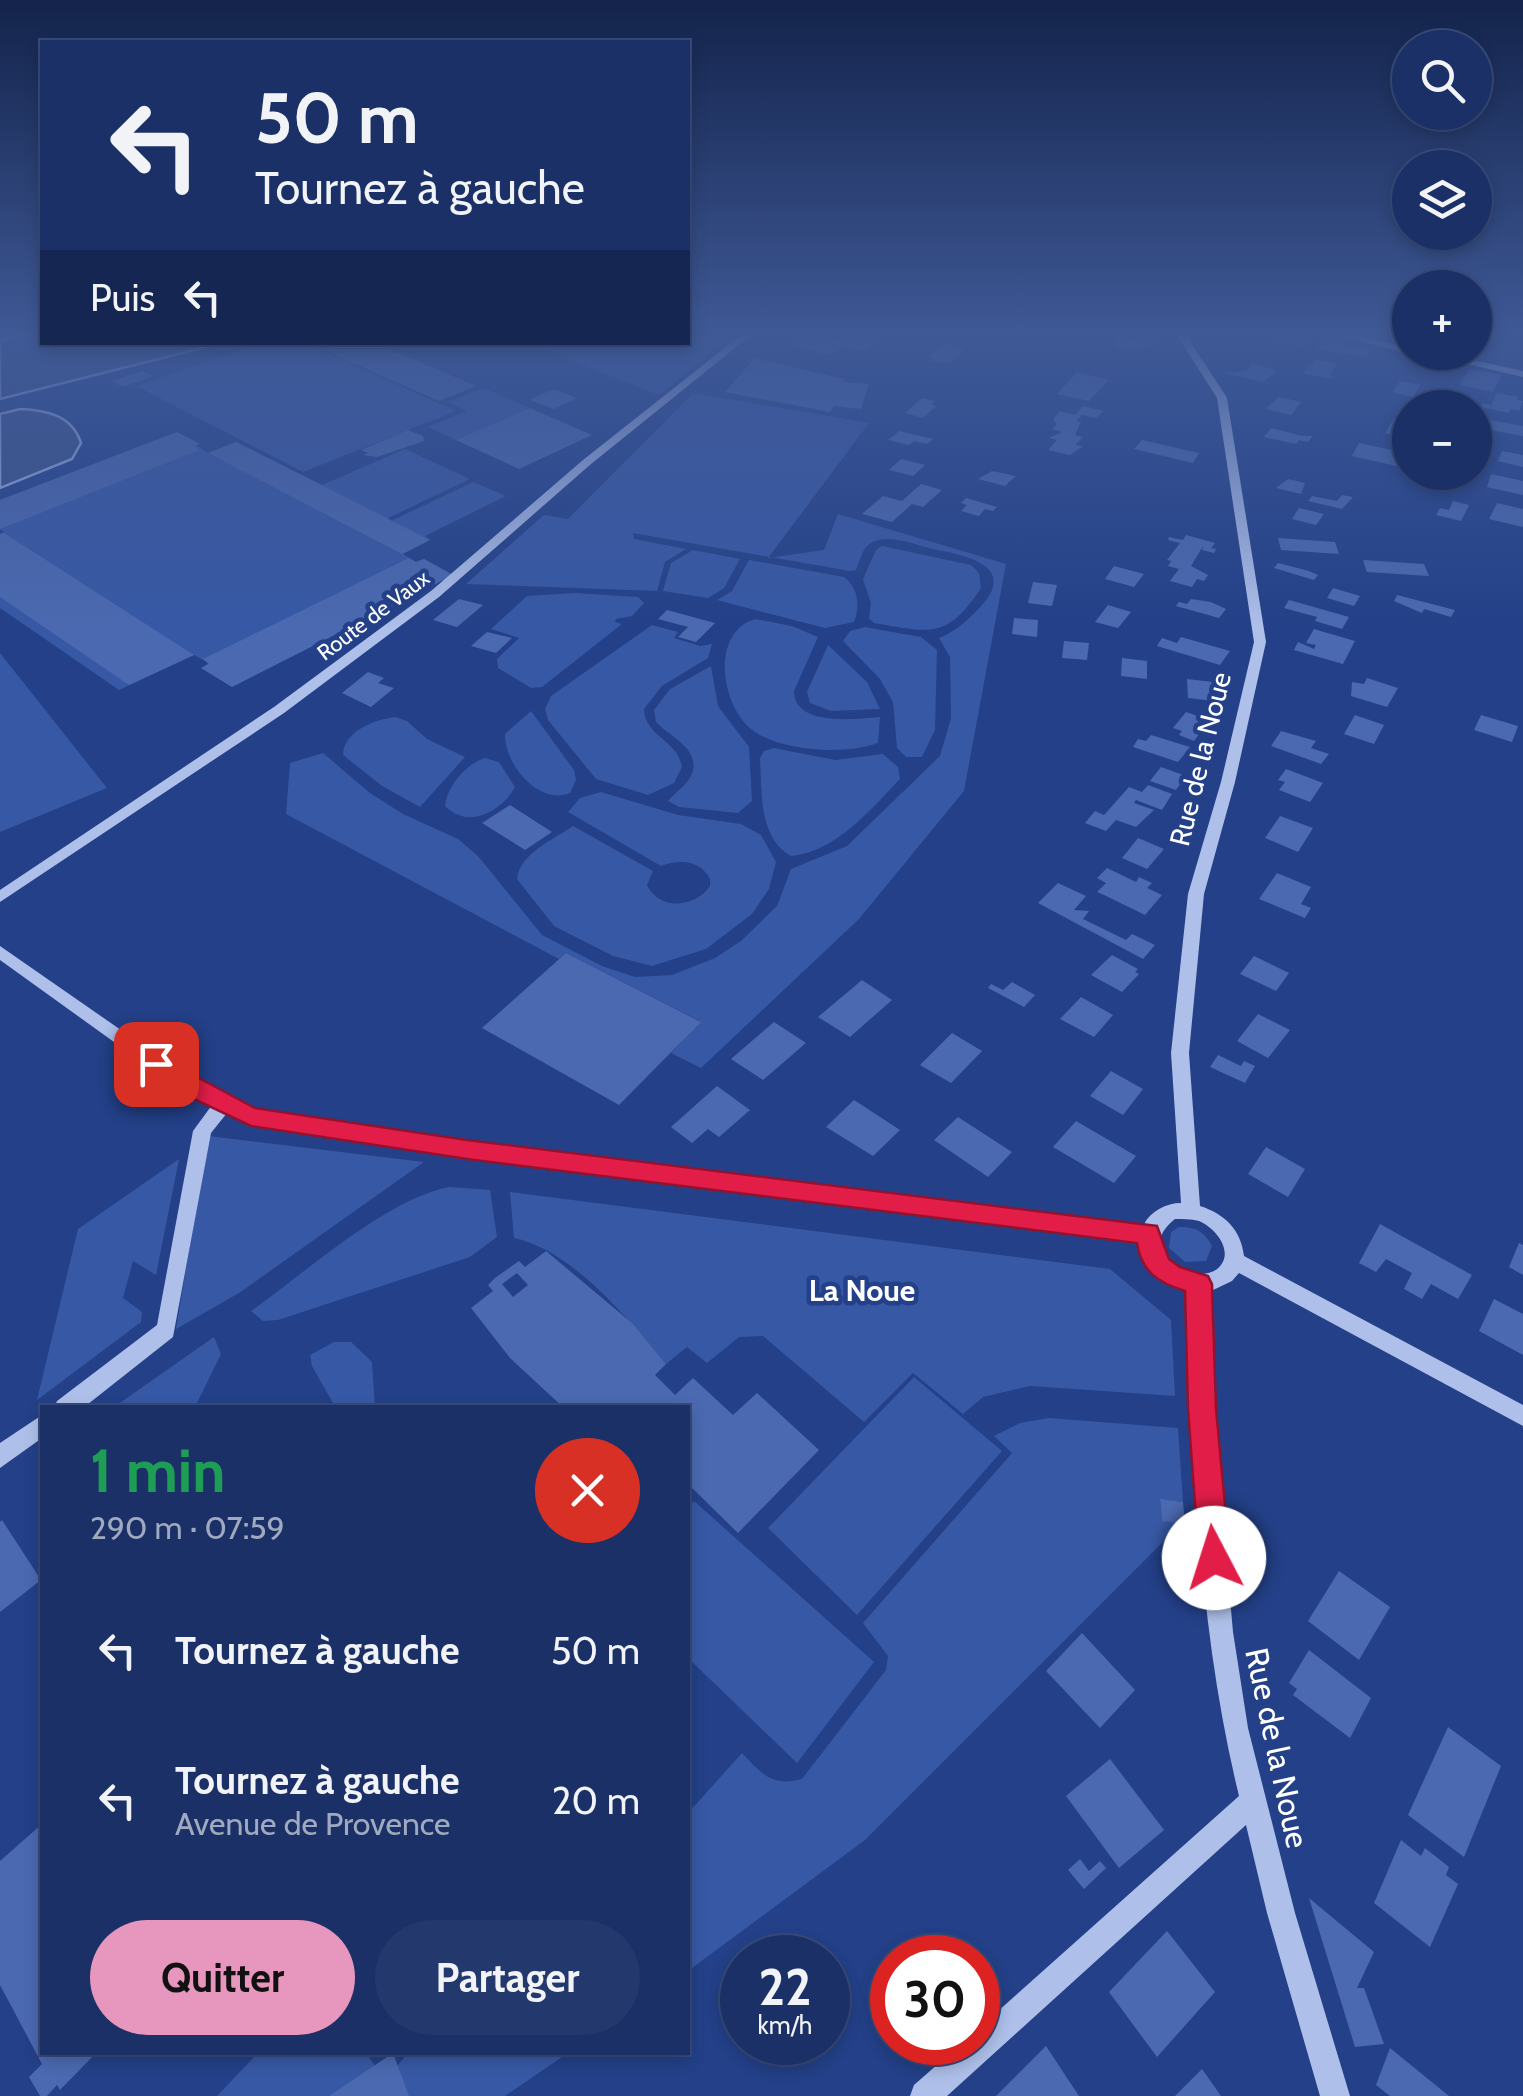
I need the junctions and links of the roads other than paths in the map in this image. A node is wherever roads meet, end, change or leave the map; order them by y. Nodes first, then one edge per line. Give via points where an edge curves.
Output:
1 (624, 433) edge
2 (1227, 433) edge
3 (0, 898) edge
4 (0, 952) edge
5 (224, 1105) junction
6 (1191, 1211) junction
7 (1148, 1233) junction
8 (1235, 1261) junction
9 (1198, 1284) junction
10 (70, 1405) edge
11 (1523, 1416) edge
12 (40, 1427) edge
13 (0, 1458) edge
14 (1251, 1803) junction
15 (924, 2096) edge
16 (1335, 2096) edge

1 - 3 street, Route de Vaux via 420,605 279,710
2 - 6 street, Rue de la Noue via 1260,642 1196,894 1180,1053
4 - 5 street via 128,1046
5 - 7 street via 251,1117 454,1148
5 - 10 street via 202,1131 166,1330
6 - 7 street via 1171,1211
6 - 8 street via 1225,1229
7 - 9 street via 1160,1267
8 - 9 street via 1228,1273
8 - 11 street
9 - 14 street, Rue de la Noue via 1221,1632
12 - 13 street
14 - 15 street
14 - 16 street, Rue de la Noue

